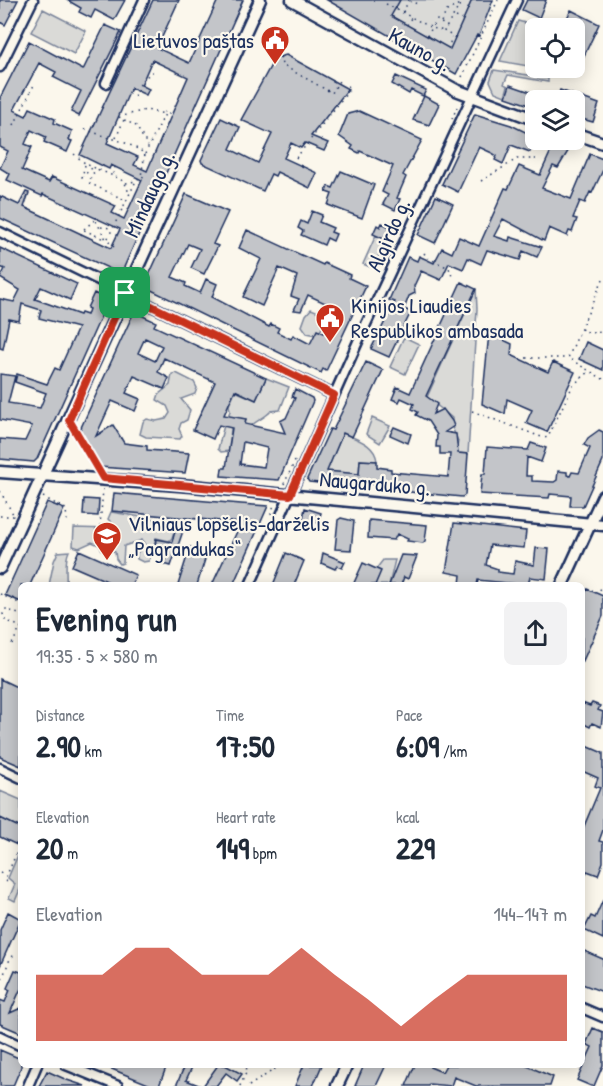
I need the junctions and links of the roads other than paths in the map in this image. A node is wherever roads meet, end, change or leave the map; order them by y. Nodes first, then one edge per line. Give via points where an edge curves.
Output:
1 (33, 0) edge
2 (144, 0) edge
3 (260, 0) edge
4 (292, 0) edge
5 (517, 0) edge
6 (0, 67) edge
7 (106, 83) dead end
8 (472, 97) junction
9 (525, 116) edge
10 (585, 137) edge
11 (603, 143) edge
12 (0, 232) edge
13 (125, 293) junction
14 (334, 395) junction
15 (0, 472) edge
16 (45, 474) junction
17 (290, 495) junction
18 (603, 496) edge
19 (590, 524) junction
20 (603, 525) edge
21 (0, 568) edge
22 (251, 582) edge
23 (563, 582) edge
24 (0, 768) edge
25 (18, 777) edge
26 (585, 1009) edge
27 (603, 1017) edge
28 (0, 1036) edge
29 (18, 1045) edge
30 (36, 1068) edge
31 (73, 1068) edge
32 (345, 1068) edge
33 (28, 1086) edge
34 (118, 1086) edge
35 (337, 1086) edge

1 - 6 street
2 - 7 street
3 - 13 main road, Mindaugo g.
4 - 8 main road, Kauno g.
5 - 8 street, Algirdo g.
8 - 9 main road, Kauno g.
8 - 14 street, Algirdo g.
10 - 11 main road
12 - 13 street
13 - 14 street
13 - 16 main road, Mindaugo g.
14 - 17 street, Algirdo g.
15 - 16 main road, Naugarduko g.
16 - 17 main road, Naugarduko g.
16 - 21 main road, Mindaugo g.
17 - 19 main road, Naugarduko g.
17 - 22 street, Algirdo g.
18 - 19 main road
19 - 20 main road, Naugarduko g.
19 - 23 main road
24 - 25 street
26 - 27 street
28 - 29 street
30 - 33 street
31 - 34 street
32 - 35 main road

